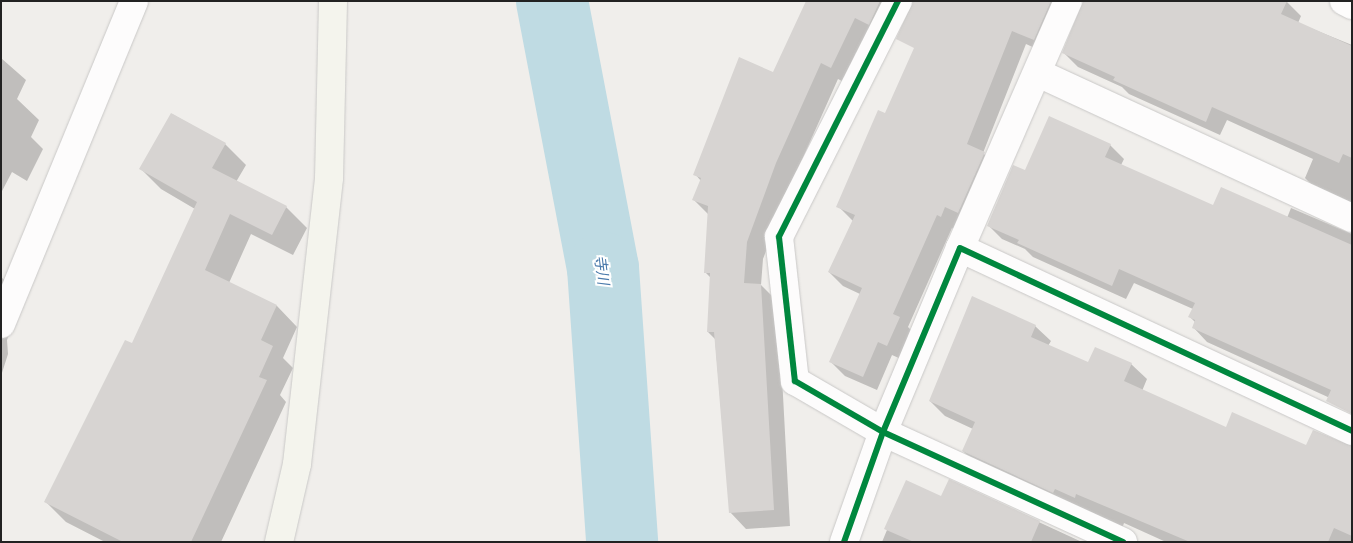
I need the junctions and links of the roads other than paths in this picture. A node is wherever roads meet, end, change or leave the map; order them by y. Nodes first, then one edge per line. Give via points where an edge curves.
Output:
1 (134, 1) edge
2 (333, 1) edge
3 (898, 1) edge
4 (1068, 1) edge
5 (1344, 1) edge
6 (1352, 5) edge
7 (1038, 74) junction
8 (1352, 218) edge
9 (960, 248) junction
10 (1, 324) edge
11 (1352, 431) edge
12 (883, 432) junction
13 (279, 542) edge
14 (844, 542) edge
15 (1123, 542) edge

1 - 10 street
2 - 13 street via 329,178 297,464
3 - 12 street via 779,237 795,381
4 - 7 street
5 - 6 street
7 - 8 street
7 - 9 street
9 - 11 street
9 - 12 street
12 - 14 street
12 - 15 street

